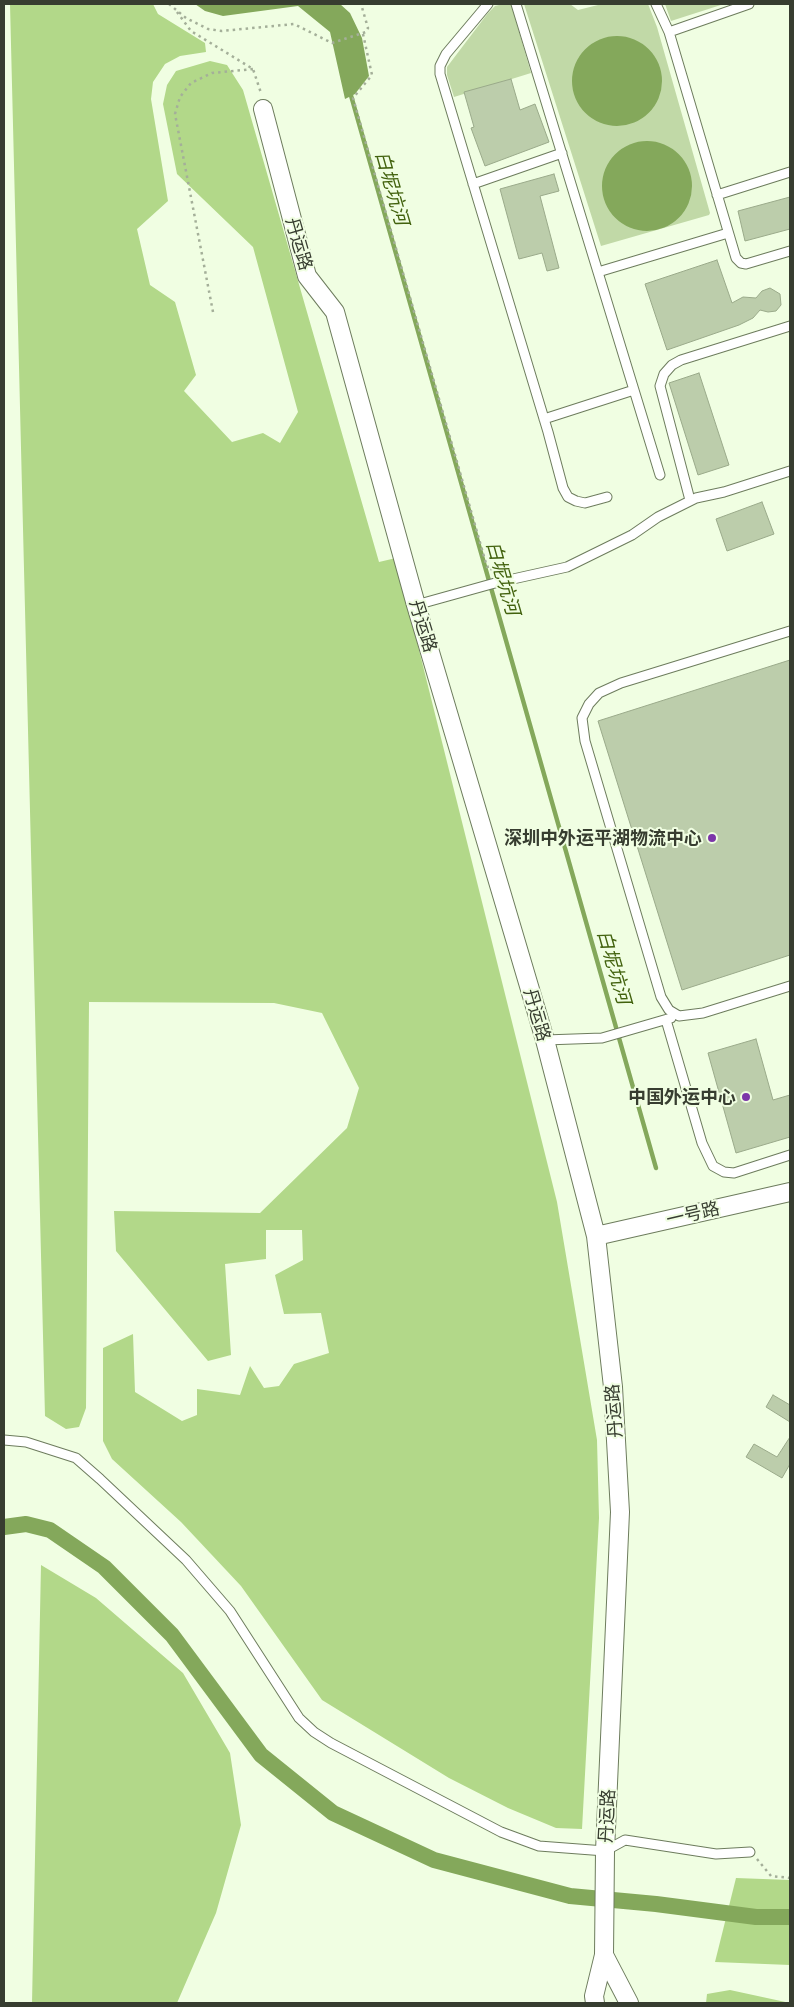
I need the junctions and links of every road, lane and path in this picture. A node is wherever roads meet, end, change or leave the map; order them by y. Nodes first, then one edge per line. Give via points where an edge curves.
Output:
1 (169, 4) edge
2 (360, 4) edge
3 (488, 4) edge
4 (516, 4) edge
5 (656, 4) edge
6 (749, 4) edge
7 (175, 9) junction
8 (668, 32) junction
9 (362, 34) junction
10 (253, 69) junction
11 (263, 109) joint
12 (562, 153) junction
13 (790, 172) edge
14 (473, 184) junction
15 (716, 195) junction
16 (728, 233) junction
17 (790, 251) edge
18 (598, 272) junction
19 (213, 312) dead end
20 (790, 326) edge
21 (634, 390) junction
22 (544, 419) junction
23 (790, 471) edge
24 (660, 475) dead end
25 (607, 497) dead end
26 (690, 500) junction
27 (490, 566) dead end
28 (416, 605) junction
29 (790, 631) edge
30 (790, 986) edge
31 (678, 1016) junction
32 (666, 1020) junction
33 (545, 1040) junction
34 (790, 1155) edge
35 (790, 1192) edge
36 (596, 1236) junction
37 (4, 1440) edge
38 (606, 1851) junction
39 (750, 1852) joint
40 (790, 1878) edge
41 (604, 1955) junction
42 (595, 2003) edge
43 (629, 2003) edge

1 - 7 path
2 - 9 path via 368,28
3 - 14 lane via 446,54 440,66
4 - 12 lane
5 - 8 lane
6 - 8 lane
7 - 9 path via 186,18 222,31 294,24 332,44
7 - 10 path via 191,31
8 - 15 lane
9 - 27 path via 372,75 353,98 487,567
10 - 11 path
10 - 19 path via 212,73 191,83 180,97 175,114
11 - 28 street, 丹运路 via 307,276 335,312
12 - 14 lane
12 - 18 lane
13 - 15 lane
14 - 22 lane
15 - 16 lane
16 - 17 lane via 736,258 741,263
16 - 18 lane
18 - 21 lane
20 - 26 lane via 682,360 664,374 660,386
21 - 22 lane
21 - 24 lane
22 - 25 lane via 568,497 584,503
23 - 26 lane
26 - 28 lane via 632,535 567,567
28 - 33 street, 丹运路
29 - 31 lane via 621,682 599,693 582,718 584,741 661,997 669,1010
30 - 31 lane via 703,1013
31 - 32 lane
32 - 33 lane via 602,1038
32 - 34 lane via 702,1143 713,1166 734,1173
33 - 36 street, 丹运路
35 - 36 street, 一号路
36 - 38 street, 丹运路 via 613,1387 620,1512
37 - 38 lane via 26,1442 76,1458 186,1560 230,1610 299,1718 314,1732 501,1832 539,1846
38 - 39 lane via 625,1840 716,1854
38 - 41 street, 丹运路
39 - 40 path via 771,1876
41 - 42 street, 丹运路
41 - 43 street, 丹运路

